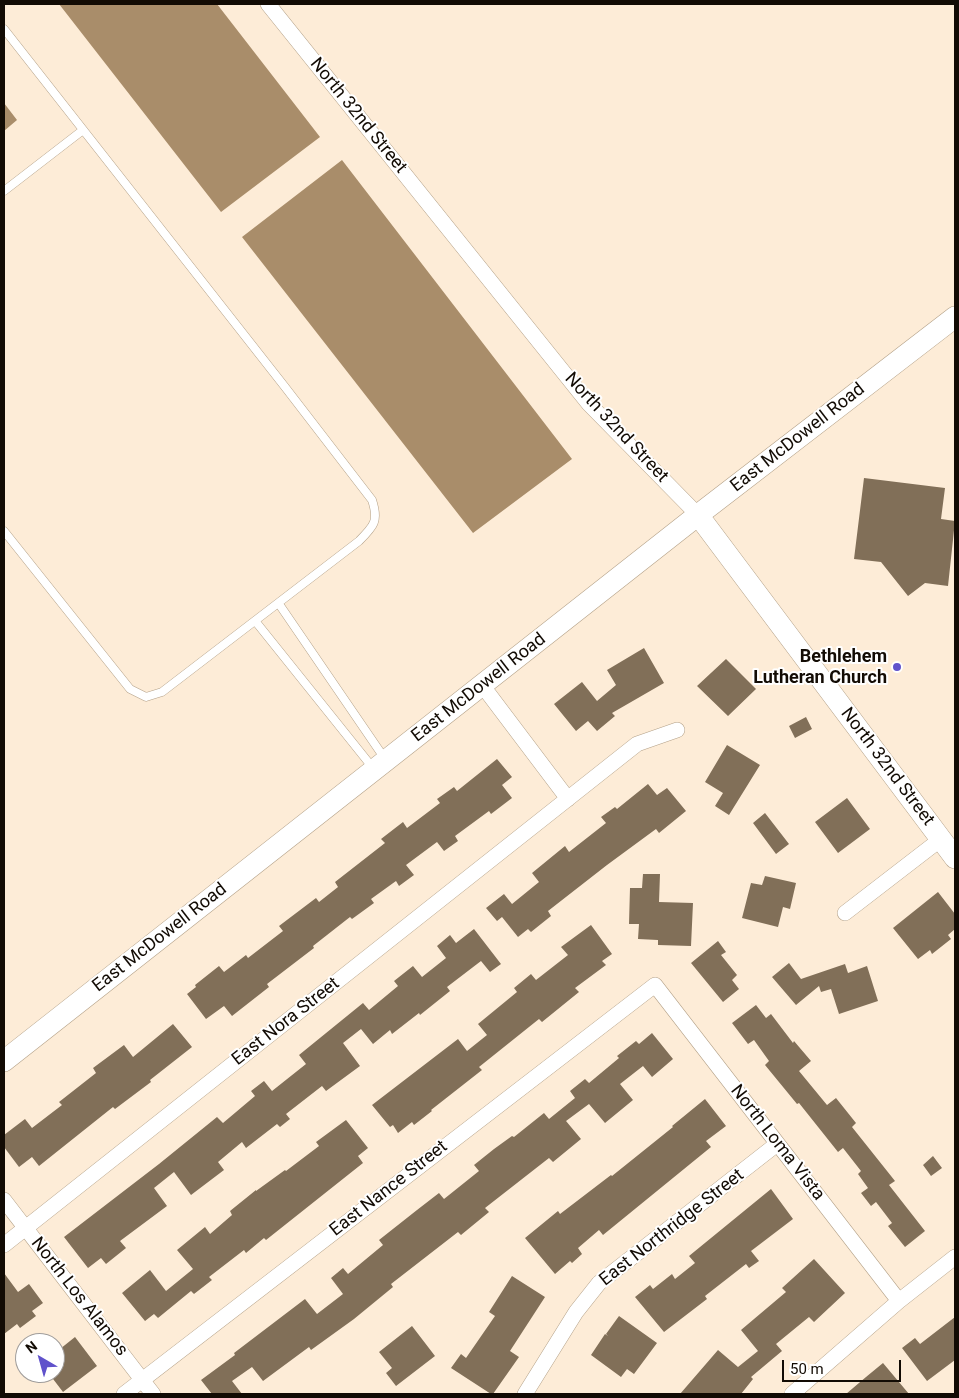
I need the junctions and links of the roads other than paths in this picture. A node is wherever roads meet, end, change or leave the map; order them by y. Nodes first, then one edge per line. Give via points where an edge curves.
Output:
1 (268, 4) edge
2 (4, 29) edge
3 (83, 130) junction
4 (4, 191) edge
5 (955, 317) edge
6 (698, 515) junction
7 (4, 531) edge
8 (279, 604) junction
9 (256, 622) junction
10 (482, 685) junction
11 (677, 730) dead end
12 (380, 765) junction
13 (568, 800) junction
14 (941, 839) junction
15 (955, 858) edge
16 (845, 913) dead end
17 (655, 985) joint
18 (4, 1061) edge
19 (777, 1144) junction
20 (4, 1200) edge
21 (26, 1228) junction
22 (4, 1245) edge
23 (955, 1257) edge
24 (899, 1301) junction
25 (142, 1380) junction
26 (124, 1394) edge
27 (154, 1394) edge
28 (525, 1394) edge
29 (792, 1394) edge

1 - 6 street, North 32nd Street via 589,404
2 - 3 lane
3 - 4 lane
3 - 8 lane via 372,500 376,514 371,529
5 - 6 main road, East McDowell Road
6 - 10 main road, East McDowell Road
6 - 14 main road, North 32nd Street
7 - 9 lane via 130,689 146,697 162,692
8 - 9 lane
8 - 12 lane
9 - 12 lane
10 - 12 main road, East McDowell Road
10 - 13 street
11 - 13 street, East Nora Street via 637,744
12 - 18 main road, East McDowell Road
13 - 21 street, East Nora Street
14 - 15 main road, North 32nd Street
14 - 16 street
17 - 19 street, North Loma Vista
17 - 25 street, East Nance Street
19 - 24 street, North Loma Vista
19 - 28 street, East Northridge Street via 599,1283 576,1312
20 - 21 street, North Los Alamos
21 - 22 street, East Nora Street
21 - 25 street, North Los Alamos
23 - 24 street
24 - 29 street
25 - 26 street, East Nance Street
25 - 27 street, North Los Alamos

